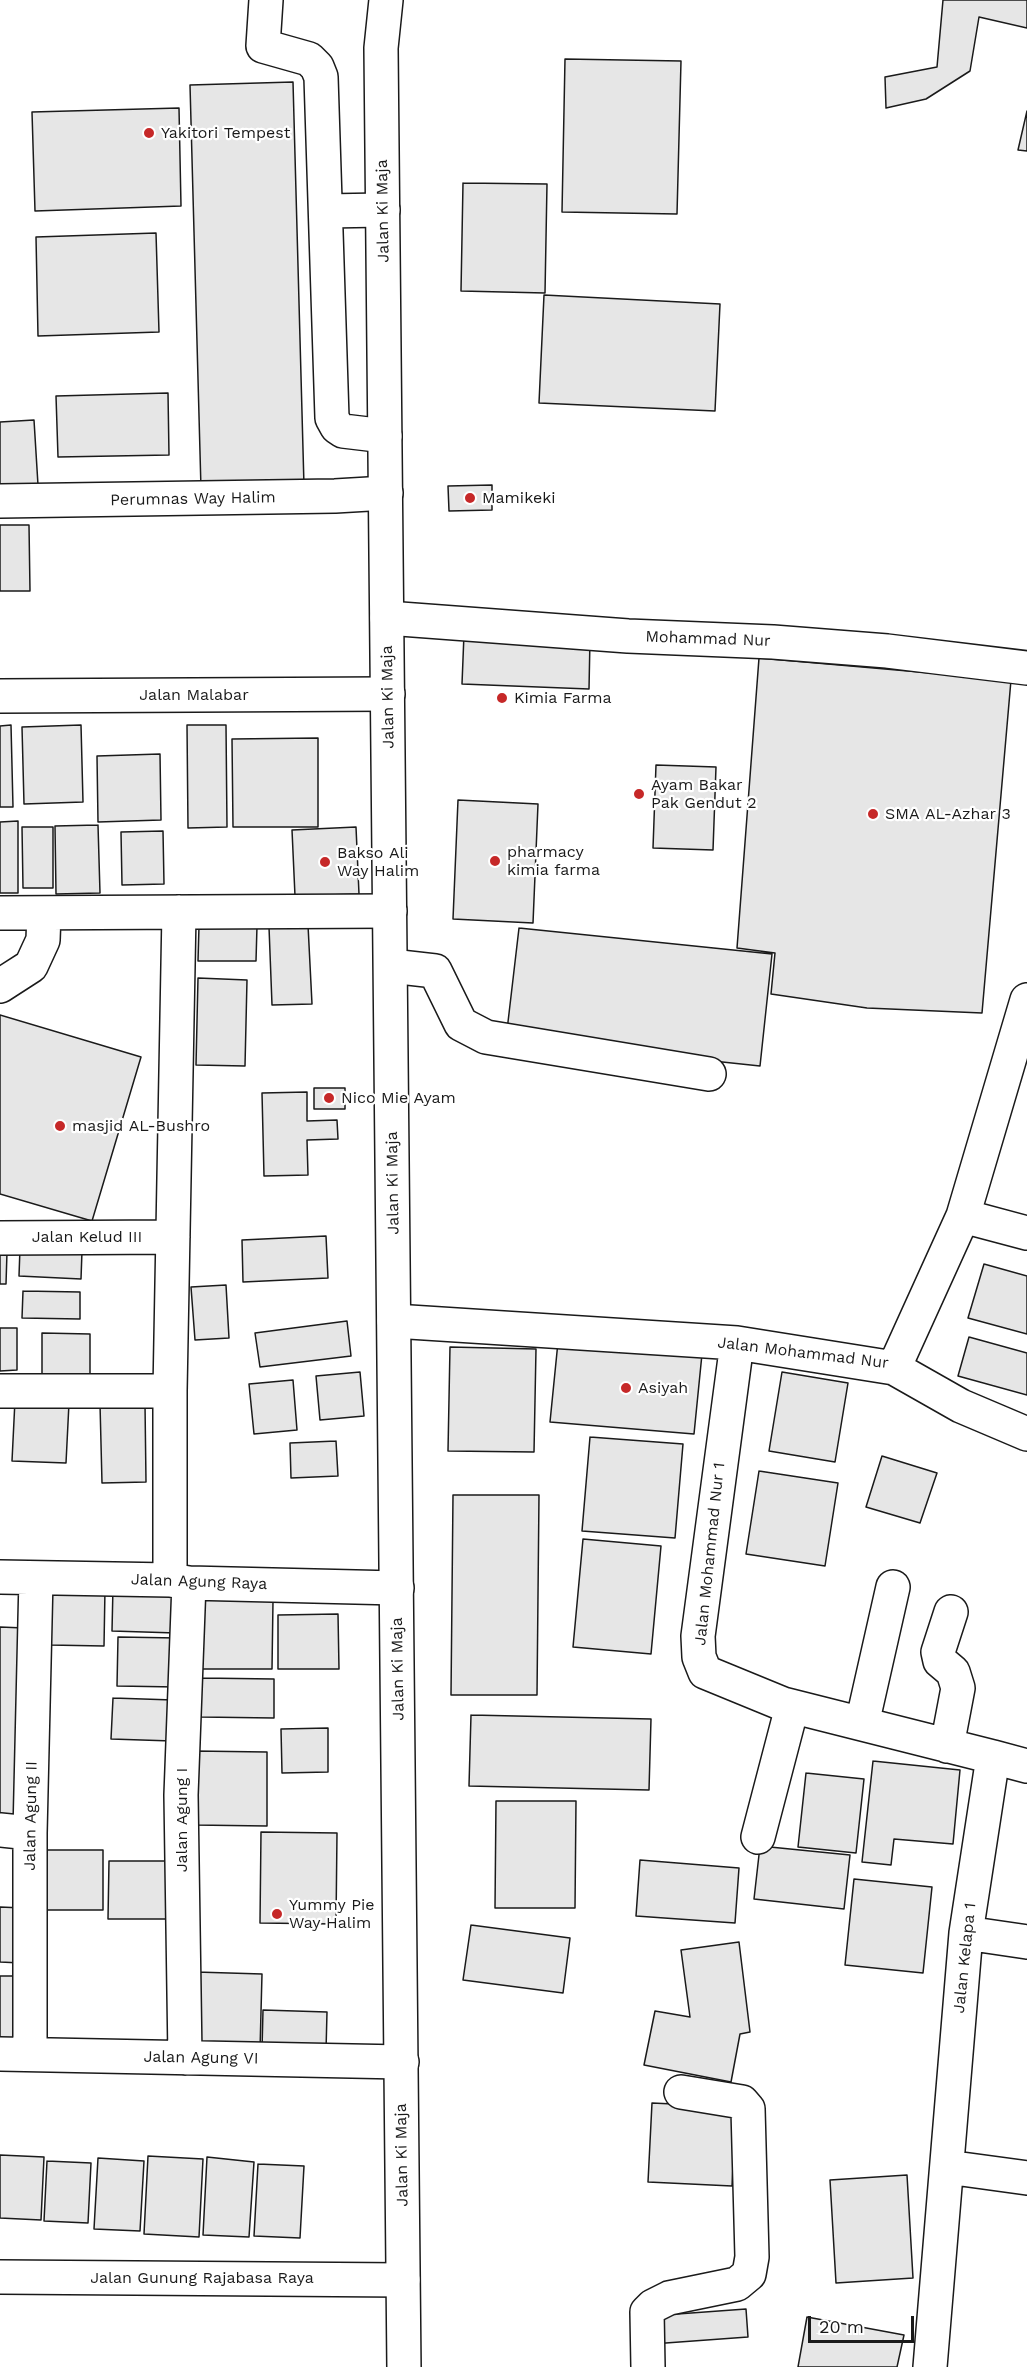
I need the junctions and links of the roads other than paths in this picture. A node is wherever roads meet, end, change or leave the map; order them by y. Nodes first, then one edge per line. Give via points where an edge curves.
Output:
1 (266, 0) edge
2 (386, 0) edge
3 (383, 210) junction
4 (326, 211) junction
5 (385, 436) junction
6 (386, 493) junction
7 (0, 501) edge
8 (387, 618) junction
9 (1027, 669) edge
10 (388, 694) junction
11 (0, 696) edge
12 (390, 911) junction
13 (44, 912) junction
14 (180, 912) junction
15 (0, 913) edge
16 (391, 966) junction
17 (0, 986) edge
18 (1027, 1000) edge
19 (709, 1074) dead end
20 (963, 1216) junction
21 (1027, 1233) edge
22 (173, 1237) junction
23 (0, 1238) edge
24 (394, 1321) junction
25 (737, 1342) junction
26 (894, 1368) junction
27 (0, 1391) edge
28 (170, 1391) junction
29 (1027, 1434) edge
30 (0, 1577) edge
31 (36, 1578) junction
32 (179, 1581) junction
33 (893, 1587) dead end
34 (397, 1588) junction
35 (951, 1612) dead end
36 (792, 1707) junction
37 (862, 1724) junction
38 (947, 1746) junction
39 (993, 1757) junction
40 (1027, 1766) edge
41 (15, 1832) edge
42 (758, 1837) dead end
43 (966, 1934) junction
44 (1027, 1942) edge
45 (15, 2054) edge
46 (185, 2058) junction
47 (402, 2062) junction
48 (681, 2092) dead end
49 (947, 2168) junction
50 (1027, 2178) edge
51 (0, 2277) edge
52 (404, 2280) junction
53 (404, 2367) edge
54 (648, 2367) edge
55 (930, 2367) edge

1 - 4 street via 263,46 309,59 321,77
2 - 3 street, Jalan Ki Maja via 381,48
3 - 4 street
3 - 5 street, Jalan Ki Maja
4 - 5 street via 332,418 343,431
5 - 6 street, Jalan Ki Maja
6 - 7 street, Perumnas Way Halim
6 - 8 street, Jalan Ki Maja
8 - 9 street, Mohammad Nur via 887,651
8 - 10 street, Jalan Ki Maja
10 - 11 street, Jalan Malabar
10 - 12 street, Jalan Ki Maja
12 - 14 street
12 - 16 street, Jalan Ki Maja
13 - 14 street
13 - 15 street
13 - 17 street via 43,940 31,966
14 - 22 street, Jalan Agung I
16 - 19 street via 435,970 462,1024 486,1037
16 - 24 street, Jalan Ki Maja
18 - 20 street, Jalan Mohammad Nur
20 - 21 street
20 - 26 street, Jalan Mohammad Nur
22 - 23 street, Jalan Kelud III
22 - 28 street, Jalan Agung I
24 - 25 street, Jalan Mohammad Nur
24 - 34 street, Jalan Ki Maja
25 - 26 street, Jalan Mohammad Nur
25 - 36 street, Jalan Mohammad Nur 1 via 698,1636 699,1657 705,1672
26 - 29 street via 961,1406
27 - 28 street
28 - 32 street, Jalan Agung I
30 - 31 street, Jalan Agung Raya
31 - 32 street, Jalan Agung Raya
31 - 41 street, Jalan Agung II
32 - 34 street, Jalan Agung Raya
32 - 46 street, Jalan Agung I
33 - 37 street
34 - 47 street, Jalan Ki Maja
35 - 38 street via 938,1652 940,1661 953,1672 958,1688
36 - 37 street
36 - 42 street
37 - 38 street
38 - 39 street
39 - 40 street
39 - 43 street, Jalan Kelapa 1
41 - 45 street, Jalan Agung II
43 - 44 street
43 - 49 street, Jalan Kelapa 1
45 - 46 street, Jalan Agung VI
46 - 47 street, Jalan Agung VI
47 - 52 street, Jalan Ki Maja
48 - 54 street via 742,2102 748,2109 752,2257 749,2274 737,2284 669,2298 652,2306 647,2312
49 - 50 street
49 - 55 street, Jalan Kelapa 1
51 - 52 street, Jalan Gunung Rajabasa Raya
52 - 53 street, Jalan Ki Maja

